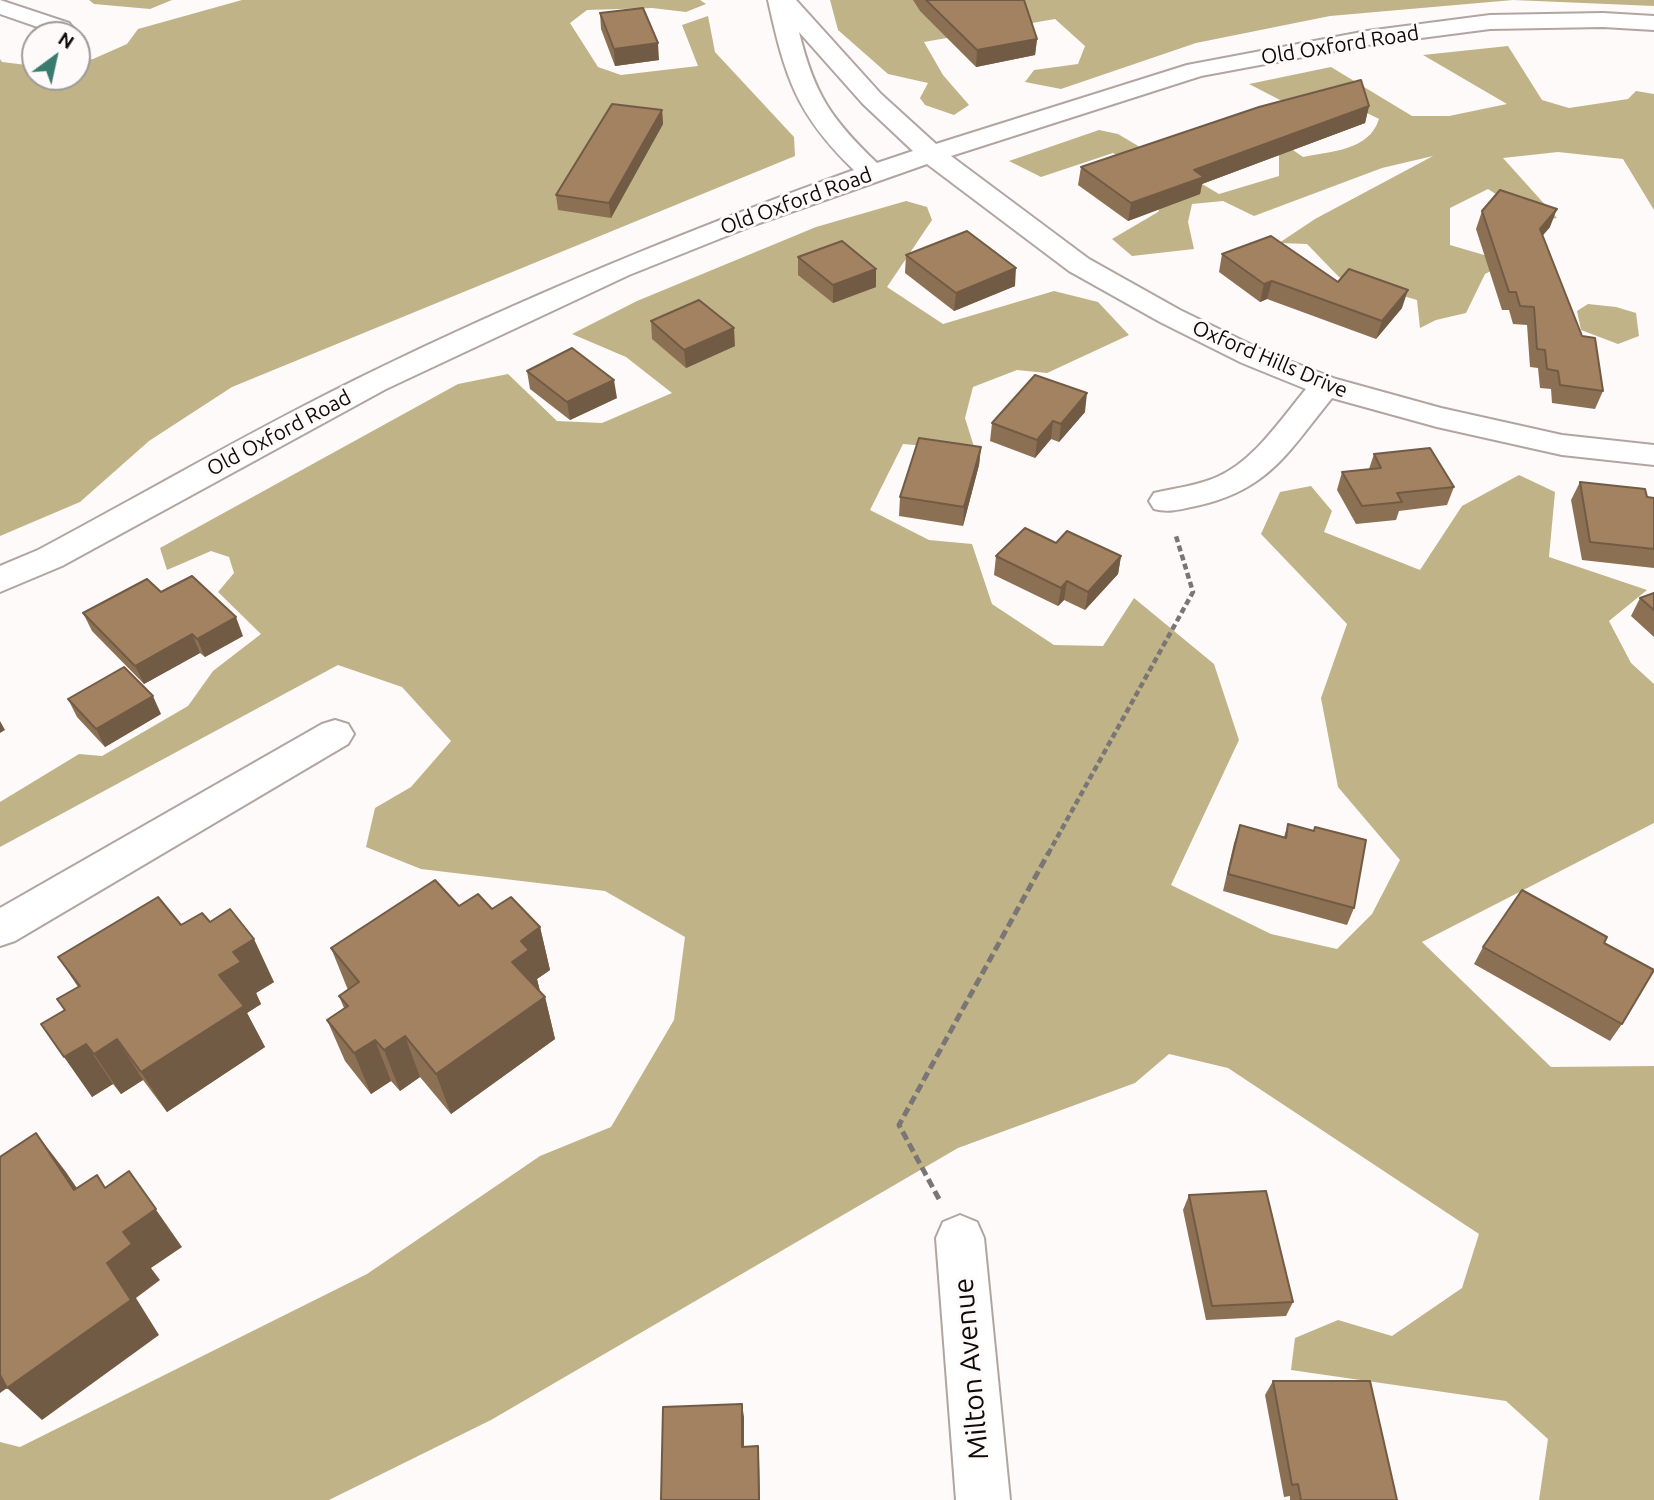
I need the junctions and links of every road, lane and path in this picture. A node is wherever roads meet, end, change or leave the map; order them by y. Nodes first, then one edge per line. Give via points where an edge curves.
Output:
1 (782, 0) edge
2 (0, 6) edge
3 (42, 21) edge
4 (1654, 23) edge
5 (931, 154) junction
6 (872, 173) junction
7 (1325, 386) junction
8 (1654, 455) edge
9 (1166, 501) joint
10 (0, 580) edge
11 (335, 734) dead end
12 (0, 929) edge
13 (960, 1238) joint
14 (983, 1500) edge

1 - 5 street, Oxford Hills Drive via 872,99
1 - 6 street via 793,61 805,91 825,123
2 - 3 street
4 - 5 street, Old Oxford Road via 1490,22 1367,38 1196,70
5 - 6 street, Old Oxford Road
5 - 7 street, Oxford Hills Drive via 1079,265 1253,357
6 - 10 street, Old Oxford Road via 631,264 500,323 375,382 50,558
7 - 8 street, Oxford Hills Drive via 1562,445
7 - 9 street via 1255,467 1236,481 1212,492
9 - 13 path via 1193,592 899,1125
11 - 12 street
13 - 14 street, Milton Avenue

